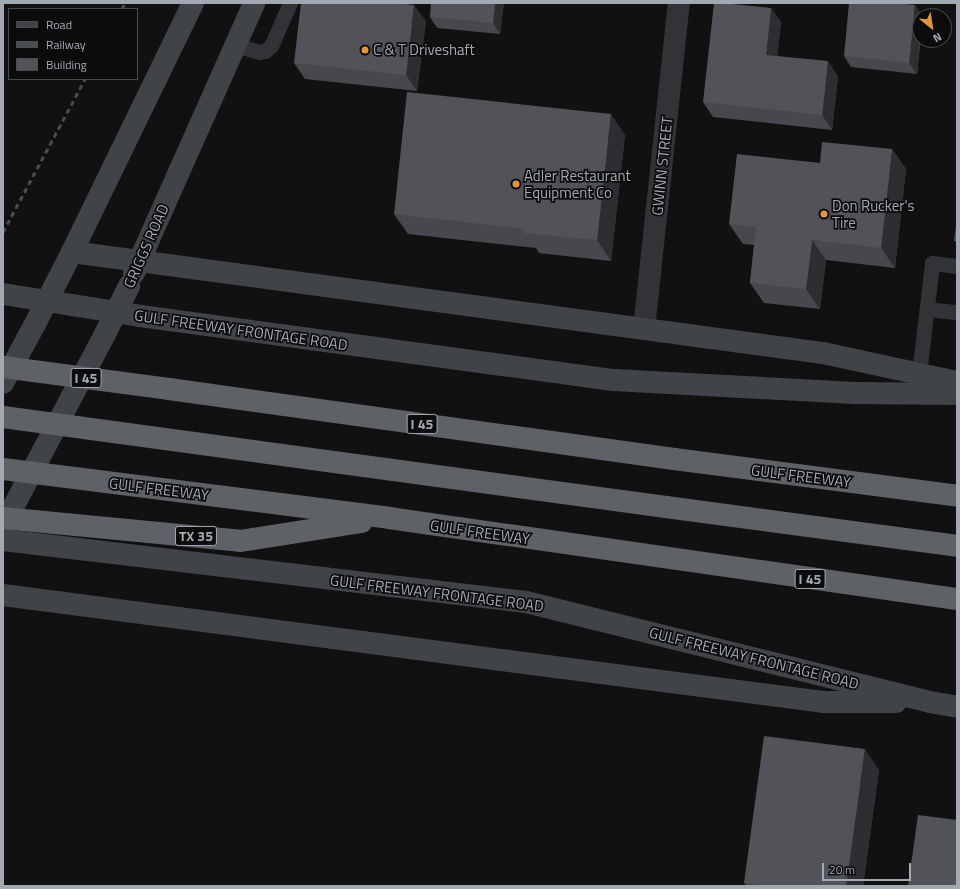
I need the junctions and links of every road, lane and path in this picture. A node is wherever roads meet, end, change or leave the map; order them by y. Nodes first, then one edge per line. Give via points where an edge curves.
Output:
1 (194, 3) edge
2 (254, 3) edge
3 (290, 3) edge
4 (679, 3) edge
5 (235, 45) junction
6 (72, 252) junction
7 (140, 260) junction
8 (957, 266) edge
9 (3, 294) edge
10 (926, 309) junction
11 (957, 312) edge
12 (644, 329) junction
13 (3, 367) edge
14 (919, 374) junction
15 (3, 382) edge
16 (957, 382) edge
17 (957, 394) edge
18 (3, 417) edge
19 (3, 469) edge
20 (957, 496) edge
21 (389, 518) junction
22 (5, 520) edge
23 (3, 540) edge
24 (957, 546) edge
25 (3, 595) edge
26 (957, 599) edge
27 (930, 702) junction
28 (957, 706) edge

1 - 6 main road
2 - 5 main road, GRIGGS ROAD
3 - 5 lane via 271,46 265,51 259,52
4 - 12 street, GWINN STREET
5 - 7 main road, GRIGGS ROAD
6 - 7 main road
6 - 15 main road, bridge
7 - 12 main road
7 - 22 main road, GRIGGS ROAD, bridge via 105,334
8 - 10 lane via 932,263
9 - 17 main road, GULF FREEWAY FRONTAGE ROAD via 140,316 614,380 855,393
10 - 11 lane
10 - 14 lane
12 - 14 main road via 823,353
13 - 20 highway, GULF FREEWAY / I 45, bridge
14 - 16 main road
18 - 24 highway, bridge
19 - 21 highway, GULF FREEWAY / I 45, bridge
21 - 22 highway, TX 35, bridge via 240,541
21 - 26 highway, GULF FREEWAY / I 45
23 - 27 main road, GULF FREEWAY FRONTAGE ROAD via 526,602
25 - 27 main road via 824,702
27 - 28 main road, GULF FREEWAY FRONTAGE ROAD

